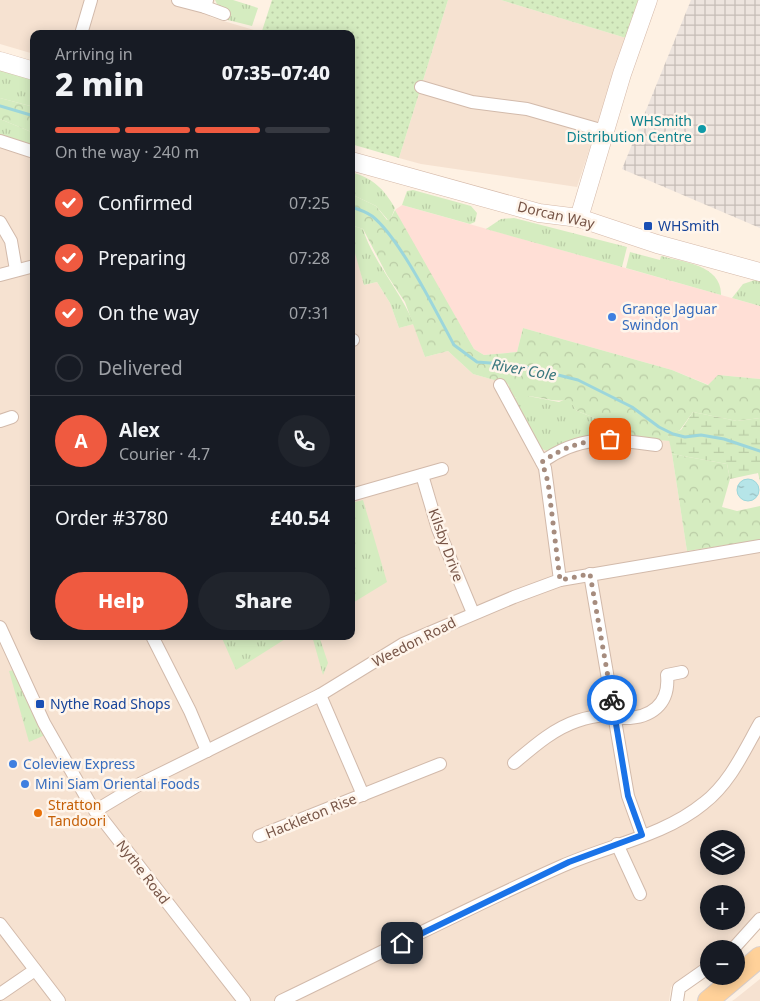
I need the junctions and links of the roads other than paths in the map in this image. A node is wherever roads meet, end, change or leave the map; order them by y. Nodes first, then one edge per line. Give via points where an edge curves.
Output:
1 (91, 0) edge
2 (178, 0) edge
3 (648, 0) edge
4 (206, 4) edge
5 (224, 14) dead end
6 (82, 30) edge
7 (0, 61) edge
8 (30, 70) edge
9 (421, 87) dead end
10 (604, 131) junction
11 (0, 141) edge
12 (30, 151) edge
13 (355, 162) edge
14 (579, 218) junction
15 (0, 222) edge
16 (30, 267) edge
17 (16, 270) junction
18 (760, 272) edge
19 (0, 275) edge
20 (500, 385) dead end
21 (12, 417) dead end
22 (0, 421) edge
23 (656, 445) dead end
24 (542, 462) junction
25 (442, 469) dead end
26 (422, 475) junction
27 (355, 494) edge
28 (760, 546) edge
29 (590, 574) junction
30 (560, 580) junction
31 (473, 613) junction
32 (0, 627) edge
33 (154, 640) edge
34 (682, 672) dead end
35 (320, 695) junction
36 (615, 717) junction
37 (760, 723) edge
38 (207, 751) junction
39 (514, 763) dead end
40 (440, 764) dead end
41 (363, 795) junction
42 (95, 811) junction
43 (642, 835) junction
44 (259, 836) dead end
45 (617, 844) junction
46 (640, 894) dead end
47 (760, 919) edge
48 (0, 924) edge
49 (741, 940) edge
50 (760, 957) edge
51 (35, 970) junction
52 (700, 974) edge
53 (0, 994) edge
54 (60, 1001) edge
55 (244, 1001) edge
56 (281, 1001) edge
57 (677, 1001) edge
58 (708, 1001) edge

1 - 6 street
2 - 4 street
3 - 10 main road
4 - 5 street
7 - 8 main road
9 - 10 street via 466,101 527,109
10 - 14 main road
11 - 12 street
13 - 14 main road, Dorcan Way via 539,213
14 - 18 main road, Dorcan Way
15 - 17 street via 11,241
16 - 17 street
17 - 19 street
20 - 24 street
21 - 22 street
23 - 24 street via 591,440 561,450
24 - 30 street via 548,482
25 - 26 street
26 - 27 street
26 - 31 street, Kilsby Drive via 438,529
28 - 29 street, Weedon Road
29 - 30 street, Weedon Road
29 - 36 street
30 - 31 street, Weedon Road
31 - 35 street, Weedon Road via 403,644
32 - 42 street, Nythe Road via 44,723
33 - 38 street
34 - 36 street via 667,675 666,694 654,710
35 - 38 street, Weedon Road
35 - 41 street, Hackleton Rise
36 - 39 street via 587,719 560,728
36 - 43 street via 628,796
37 - 43 street via 730,774 711,798 686,816
38 - 42 street, Weedon Road via 140,784
40 - 41 street, Hackleton Rise
41 - 44 street, Hackleton Rise
42 - 55 street, Nythe Road
43 - 45 street
45 - 46 street
45 - 56 street via 540,876
47 - 49 street
48 - 51 street
50 - 58 main road
51 - 53 street
51 - 54 street
52 - 57 street via 679,988

